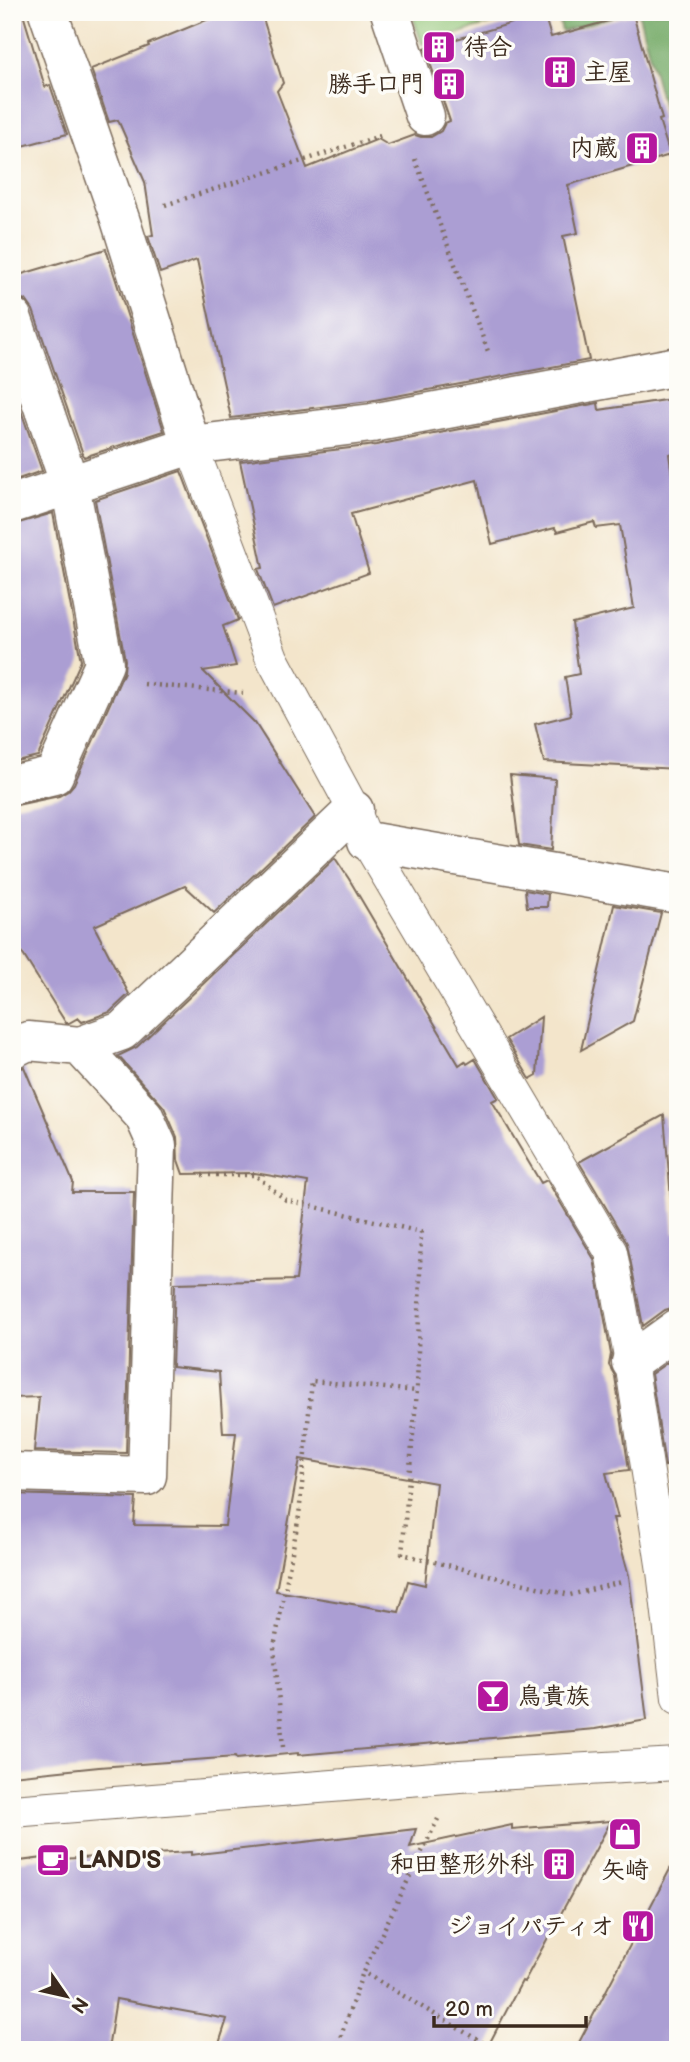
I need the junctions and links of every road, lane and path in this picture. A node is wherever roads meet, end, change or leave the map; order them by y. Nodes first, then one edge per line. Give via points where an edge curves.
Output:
1 (48, 12) edge
2 (390, 12) edge
3 (414, 123) junction
4 (120, 219) junction
5 (12, 317) edge
6 (678, 366) edge
7 (506, 398) junction
8 (191, 445) junction
9 (70, 485) junction
10 (12, 504) edge
11 (97, 679) junction
12 (293, 698) junction
13 (12, 785) edge
14 (360, 825) junction
15 (678, 894) edge
16 (80, 1046) junction
17 (12, 1049) edge
18 (156, 1175) junction
19 (678, 1328) edge
20 (631, 1362) junction
21 (417, 1391) junction
22 (12, 1472) edge
23 (663, 1571) junction
24 (678, 1698) edge
25 (678, 1764) edge
26 (460, 1776) junction
27 (287, 1790) junction
28 (12, 1811) edge
29 (362, 1972) junction
30 (336, 2050) edge
31 (495, 2050) edge

1 - 4 street
2 - 3 street
3 - 4 path
3 - 7 path
4 - 8 street
5 - 9 street
6 - 7 street
7 - 8 street via 372,423
8 - 9 street
8 - 12 street via 272,658
9 - 10 street
9 - 11 street via 104,663
11 - 12 path
11 - 13 street via 54,775
12 - 14 street
14 - 15 street
14 - 16 street via 122,1031
14 - 20 street via 611,1252
16 - 17 street via 28,1041
16 - 18 street via 144,1116 157,1145
18 - 21 path via 255,1175 286,1200 421,1232
18 - 22 street via 147,1476
19 - 20 street
20 - 23 street
21 - 23 path via 402,1554 570,1595
21 - 27 path via 312,1381 299,1516 274,1647
23 - 24 street
25 - 26 street
26 - 27 street
26 - 29 path
27 - 28 street
29 - 30 path
29 - 31 path

